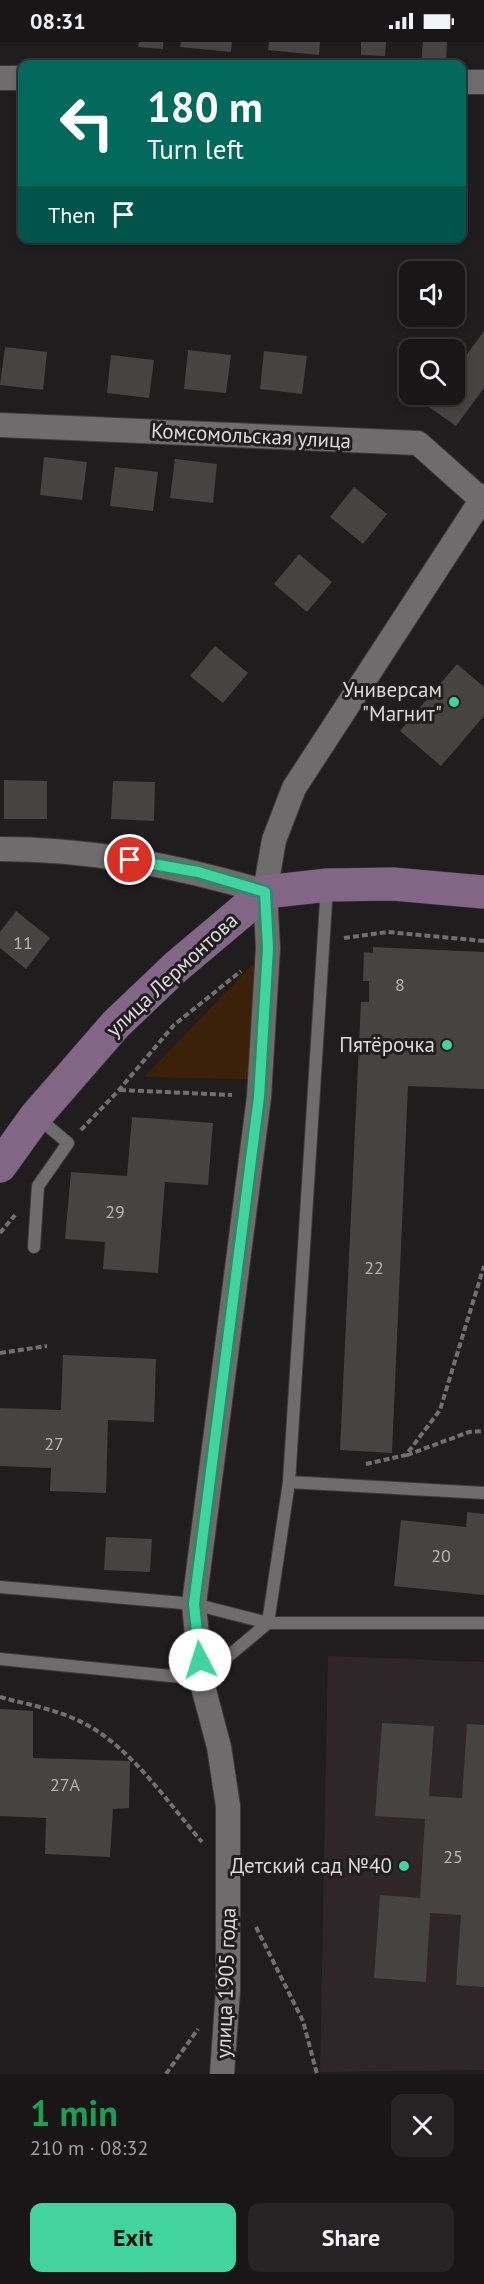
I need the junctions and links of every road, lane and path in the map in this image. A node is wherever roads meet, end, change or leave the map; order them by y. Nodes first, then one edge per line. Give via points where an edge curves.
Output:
1 (0, 78) edge
2 (18, 78) edge
3 (466, 82) edge
4 (484, 82) edge
5 (0, 424) edge
6 (483, 499) edge
7 (0, 849) edge
8 (327, 885) junction
9 (265, 892) junction
10 (484, 892) edge
11 (119, 1090) dead end
12 (259, 1097) junction
13 (36, 1116) junction
14 (0, 1166) edge
15 (34, 1247) dead end
16 (484, 1266) edge
17 (47, 1346) dead end
18 (0, 1353) edge
19 (484, 1431) edge
20 (406, 1455) junction
21 (364, 1465) dead end
22 (289, 1482) junction
23 (484, 1493) edge
24 (0, 1587) edge
25 (194, 1604) junction
26 (268, 1623) junction
27 (484, 1623) edge
28 (0, 1659) edge
29 (201, 1679) junction
30 (0, 1697) edge
31 (229, 1873) junction
32 (255, 1926) dead end
33 (222, 2074) edge
34 (317, 2074) edge

1 - 2 street
3 - 4 street
5 - 6 street, Комсомольская улица via 418,443
6 - 9 street via 294,789 274,840
7 - 9 street via 108,856 198,872
8 - 9 main road
8 - 10 main road via 393,884
8 - 22 lane
9 - 12 street, улица 1905 года via 268,948
9 - 13 main road, улица Лермонтова via 116,1024
11 - 12 path
12 - 25 street, улица 1905 года
13 - 14 main road, улица Лермонтова
13 - 15 lane via 68,1143 38,1186
16 - 20 path via 440,1410
17 - 18 path
19 - 20 path via 469,1432
20 - 21 path
22 - 23 lane
22 - 26 lane
24 - 25 lane
25 - 26 lane
25 - 29 street, улица 1905 года
26 - 27 lane
26 - 29 lane
28 - 29 lane
29 - 31 street, улица 1905 года via 219,1747 228,1806
30 - 31 path via 87,1724 117,1745
31 - 33 street, улица 1905 года via 228,1990
32 - 34 path via 303,2021

